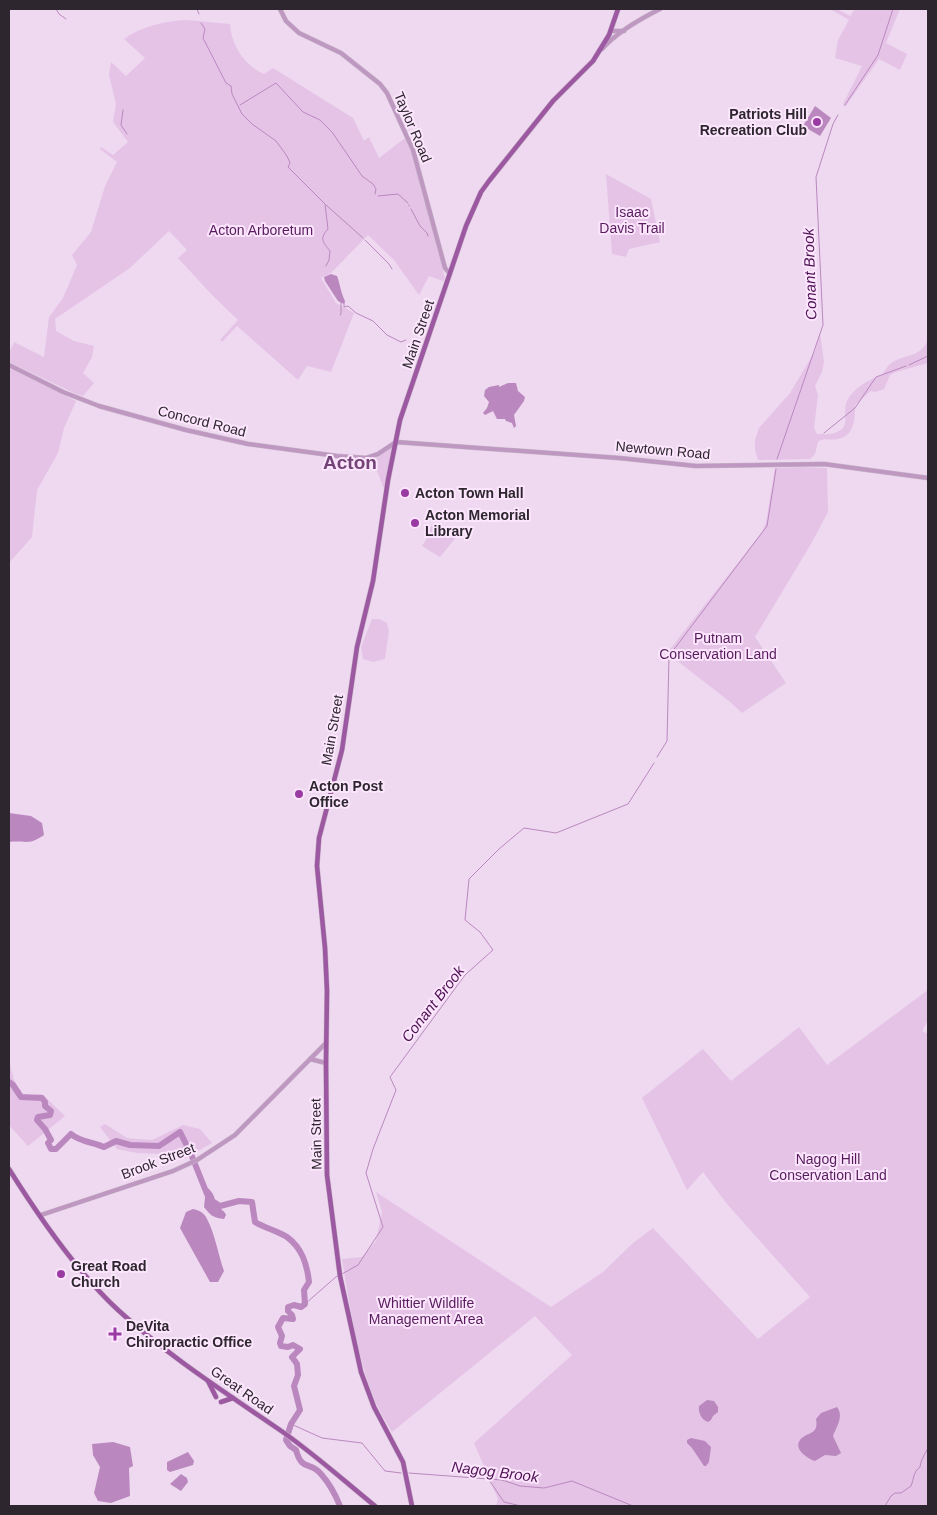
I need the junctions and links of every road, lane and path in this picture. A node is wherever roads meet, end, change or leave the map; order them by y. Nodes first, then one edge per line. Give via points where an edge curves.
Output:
1 (280, 9) edge
2 (618, 9) edge
3 (660, 9) edge
4 (624, 31) junction
5 (610, 33) junction
6 (616, 37) junction
7 (602, 49) junction
8 (450, 274) junction
9 (9, 364) edge
10 (396, 442) junction
11 (928, 478) edge
12 (326, 1043) junction
13 (310, 1059) junction
14 (326, 1063) junction
15 (9, 1169) edge
16 (40, 1215) junction
17 (207, 1380) junction
18 (216, 1398) dead end
19 (233, 1398) junction
20 (221, 1402) dead end
21 (375, 1506) edge
22 (412, 1506) edge

1 - 8 street, Taylor Road via 288,24 299,33 341,53 387,93 413,150
2 - 5 main road, Main Street
3 - 4 street
4 - 5 street
4 - 6 street
5 - 6 street
5 - 7 main road, Main Street
6 - 7 street
7 - 8 main road, Main Street via 553,101 481,192
8 - 10 main road, Main Street via 400,420
9 - 10 street, Concord Road via 86,402 248,444 360,458 372,456
10 - 11 street, Newtown Road via 696,466 824,464
10 - 12 main road, Main Street via 373,581 357,647 342,750 318,844 316,866 327,991
12 - 13 street, Brook Street
12 - 14 main road, Main Street
13 - 14 street
13 - 16 street, Brook Street via 234,1135 191,1164
14 - 22 main road, Main Street via 327,1175 346,1310 361,1372 374,1407 403,1462
15 - 16 main road, Great Road
16 - 17 main road, Great Road via 84,1274 118,1310
17 - 18 main road
17 - 19 main road, Great Road
19 - 20 main road
19 - 21 main road, Great Road via 290,1437

